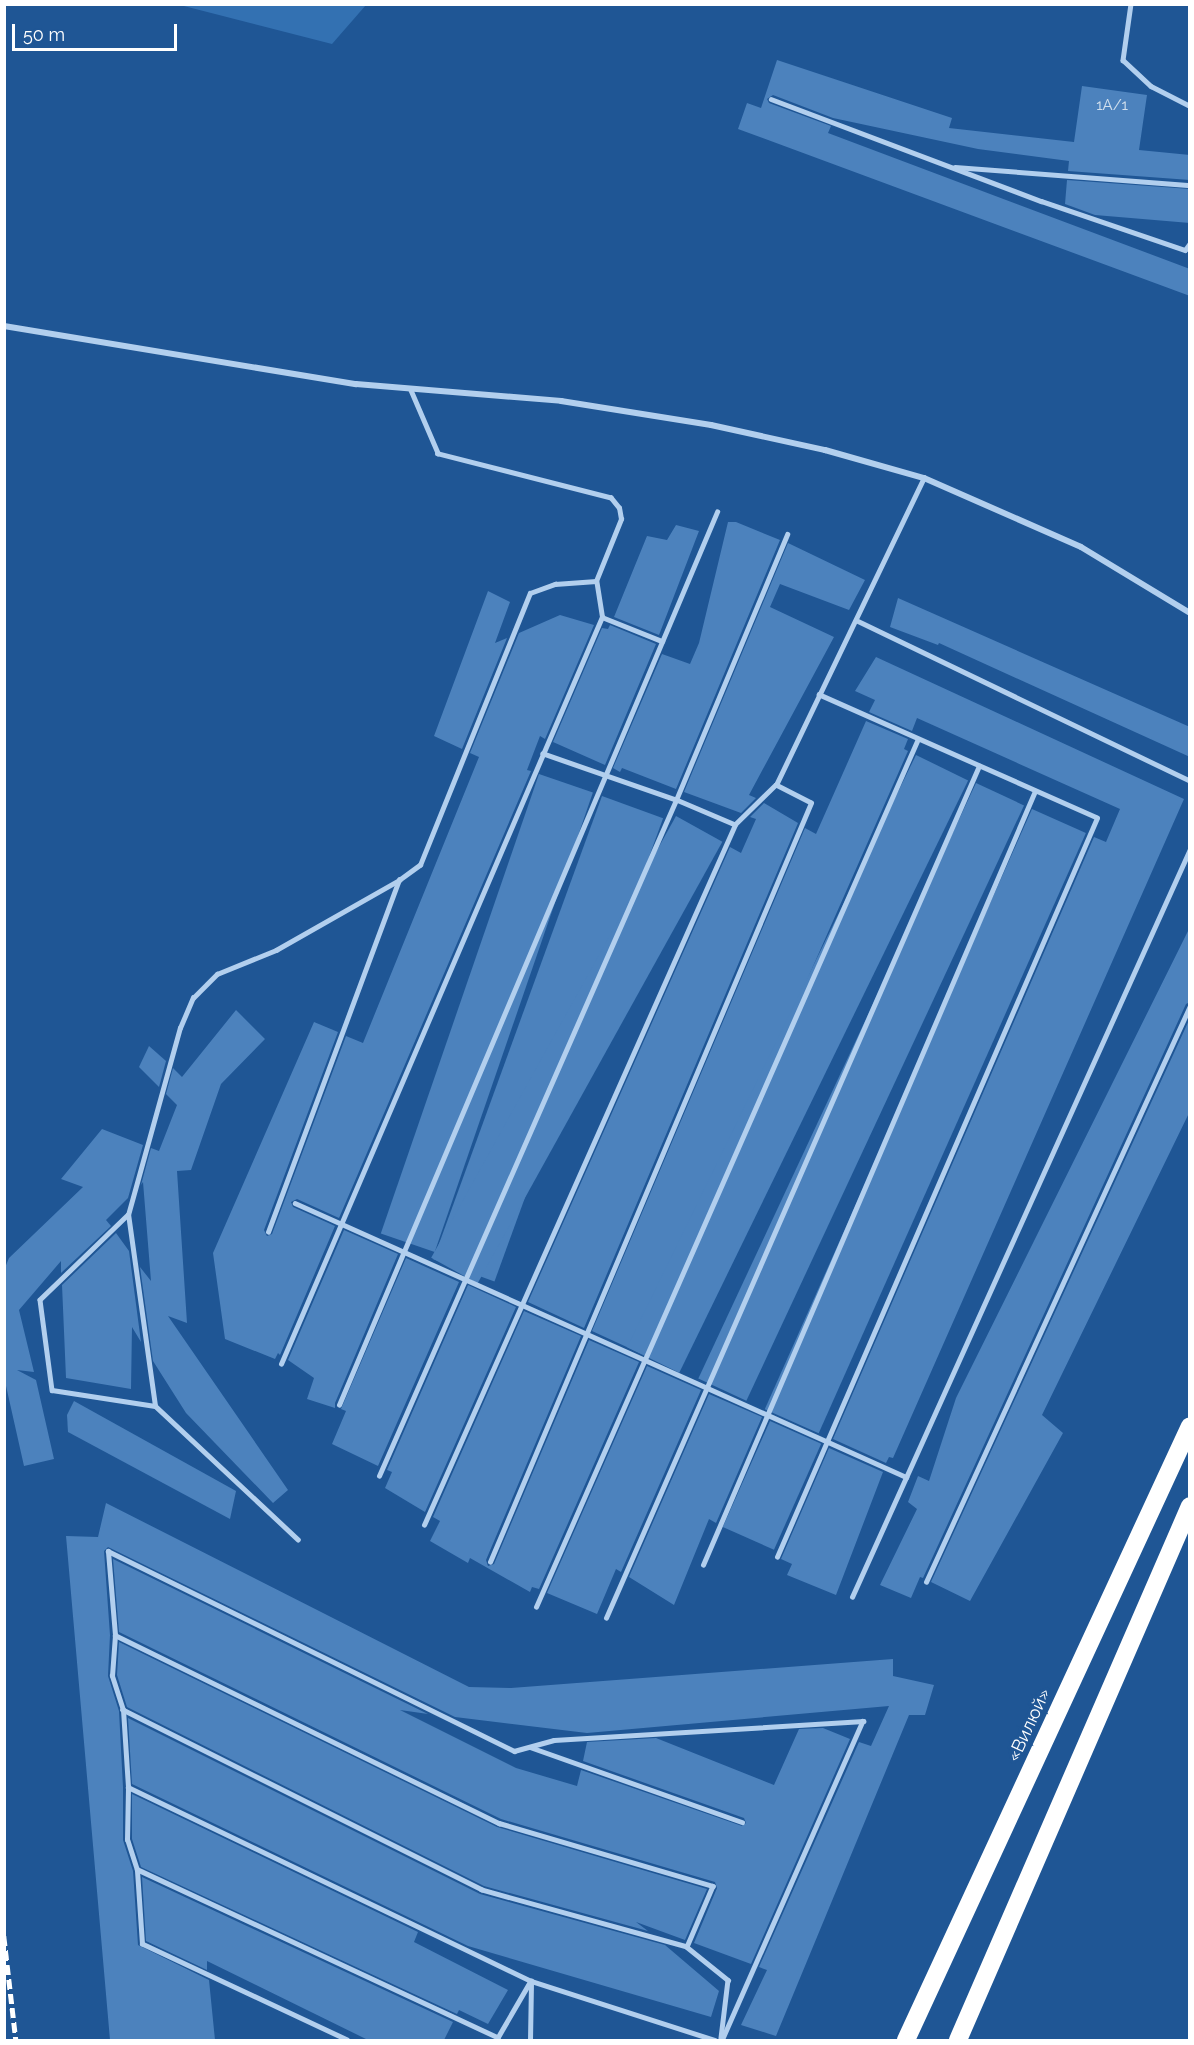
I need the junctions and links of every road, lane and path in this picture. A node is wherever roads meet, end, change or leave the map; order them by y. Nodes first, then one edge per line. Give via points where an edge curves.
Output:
1 (1131, 4) edge
2 (771, 99) dead end
3 (1190, 106) edge
4 (950, 167) junction
5 (1190, 185) edge
6 (1190, 243) edge
7 (4, 326) edge
8 (410, 389) junction
9 (924, 478) junction
10 (717, 512) dead end
11 (787, 534) dead end
12 (596, 581) junction
13 (1190, 613) edge
14 (602, 617) junction
15 (856, 620) junction
16 (662, 641) junction
17 (819, 695) junction
18 (918, 739) junction
19 (543, 754) junction
20 (979, 766) junction
21 (606, 775) junction
22 (1190, 781) edge
23 (776, 785) junction
24 (1035, 791) junction
25 (676, 800) junction
26 (735, 825) junction
27 (1190, 849) edge
28 (399, 880) junction
29 (1190, 1005) edge
30 (295, 1203) dead end
31 (128, 1215) junction
32 (341, 1224) junction
33 (268, 1232) dead end
34 (404, 1252) junction
35 (465, 1280) junction
36 (522, 1305) junction
37 (586, 1334) junction
38 (645, 1360) junction
39 (281, 1364) dead end
40 (707, 1388) junction
41 (339, 1405) dead end
42 (155, 1406) junction
43 (767, 1415) junction
44 (1190, 1426) edge
45 (827, 1442) junction
46 (379, 1476) dead end
47 (906, 1477) junction
48 (1190, 1506) edge
49 (424, 1525) dead end
50 (298, 1540) dead end
51 (777, 1557) dead end
52 (490, 1562) dead end
53 (703, 1565) dead end
54 (926, 1582) dead end
55 (852, 1597) dead end
56 (536, 1607) dead end
57 (606, 1618) dead end
58 (115, 1635) junction
59 (123, 1710) junction
60 (529, 1747) junction
61 (128, 1787) junction
62 (742, 1822) dead end
63 (137, 1870) junction
64 (687, 1947) junction
65 (531, 1981) junction
66 (347, 2040) edge
67 (530, 2040) edge
68 (715, 2040) edge
69 (721, 2040) edge
70 (906, 2040) edge
71 (958, 2040) edge

1 - 3 lane via 1123,60 1151,86
2 - 4 lane
4 - 5 lane
4 - 6 lane via 1185,250
7 - 8 street via 356,384
8 - 9 street via 561,401 711,425 825,450
8 - 12 lane via 438,454 611,498 621,519
9 - 13 street via 1081,547
9 - 15 lane
10 - 16 lane
11 - 25 lane
12 - 14 lane
12 - 28 lane via 555,584 530,592 420,865
14 - 16 lane
14 - 19 lane
15 - 17 lane
15 - 22 lane
16 - 21 lane
17 - 18 lane
17 - 23 lane
18 - 20 lane
18 - 38 lane
19 - 21 lane
19 - 32 lane
20 - 24 lane
20 - 40 lane
21 - 25 lane
21 - 34 lane
23 - 26 lane
23 - 37 lane via 811,803
24 - 43 lane
24 - 45 lane via 1097,818
25 - 26 lane
25 - 35 lane
26 - 36 lane
27 - 47 lane
28 - 31 lane via 276,950 217,974 194,998 180,1028
28 - 33 lane
29 - 54 lane
30 - 32 lane
31 - 42 lane
31 - 42 lane via 40,1300 52,1390
32 - 34 lane
32 - 39 lane
34 - 35 lane
34 - 41 lane
35 - 36 lane
35 - 46 lane
36 - 37 lane
36 - 49 lane
37 - 38 lane
37 - 52 lane
38 - 40 lane
38 - 56 lane
40 - 43 lane
40 - 57 lane
42 - 50 lane
43 - 45 lane
43 - 53 lane
44 - 70 highway, «Вилюй»
45 - 47 lane
45 - 51 lane
47 - 55 lane
48 - 71 highway
58 - 59 lane via 112,1676
58 - 60 lane via 108,1551 514,1751
58 - 64 lane via 499,1823 713,1886
59 - 61 lane
59 - 64 lane via 482,1890
60 - 62 lane
60 - 69 lane via 554,1740 863,1720
61 - 63 lane via 127,1840
61 - 65 lane
63 - 65 lane via 498,2038
63 - 66 lane via 142,1944
64 - 69 lane via 728,1980
65 - 67 lane
65 - 68 lane

